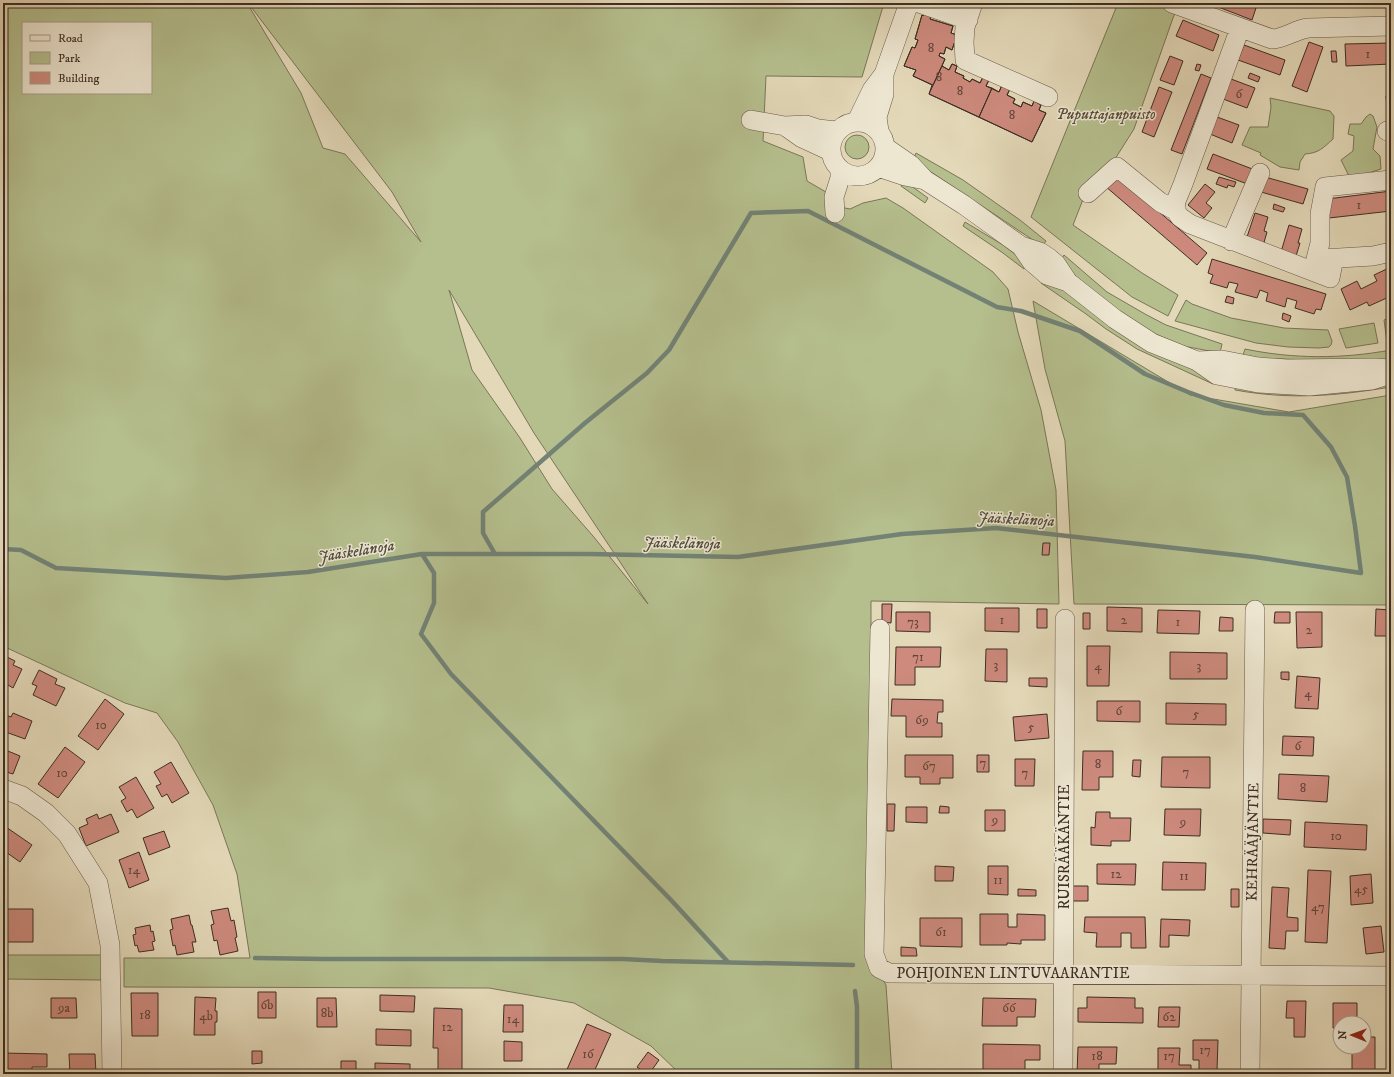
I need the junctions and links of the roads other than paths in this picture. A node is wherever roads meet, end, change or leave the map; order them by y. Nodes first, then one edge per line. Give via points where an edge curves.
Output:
1 (909, 3) edge
2 (919, 3) edge
3 (1172, 3) edge
4 (971, 11) edge
5 (1391, 26) edge
6 (1240, 28) junction
7 (884, 74) junction
8 (1048, 97) dead end
9 (751, 120) dead end
10 (857, 121) junction
11 (785, 126) junction
12 (836, 131) junction
13 (882, 139) junction
14 (830, 151) junction
15 (878, 167) junction
16 (840, 170) junction
17 (1260, 173) dead end
18 (859, 176) junction
19 (925, 180) junction
20 (1391, 180) edge
21 (1088, 193) dead end
22 (1174, 210) junction
23 (1231, 240) junction
24 (1391, 252) edge
25 (1320, 263) junction
26 (1197, 361) junction
27 (1391, 369) edge
28 (1391, 374) edge
29 (1255, 610) dead end
30 (1066, 619) dead end
31 (880, 629) dead end
32 (3, 789) edge
33 (1063, 973) junction
34 (1252, 975) junction
35 (1391, 976) edge
36 (112, 1074) edge
37 (1063, 1074) edge
38 (1250, 1074) edge

1 - 7 street
2 - 4 street
3 - 6 street
4 - 8 street via 965,27 964,60
5 - 6 street via 1308,28 1280,39 1272,39
6 - 22 street
7 - 10 street via 872,90
7 - 13 street via 884,94 877,118
9 - 11 street
10 - 12 street via 848,123
10 - 13 street via 872,126
11 - 12 street via 806,125
11 - 14 street via 802,138
12 - 14 street
13 - 15 street via 882,161
13 - 19 street
14 - 16 street
15 - 18 street via 873,172
15 - 19 street
16 - 18 street
16 - 18 street via 834,197 835,213 847,199
17 - 23 street
19 - 26 street via 1021,246 1032,262 1047,275 1068,282 1136,333 1167,350
20 - 25 street via 1325,187 1320,214
21 - 22 street via 1117,167 1160,202
22 - 23 street via 1190,224
23 - 25 street
24 - 25 street
26 - 27 street via 1222,360 1287,369
26 - 28 street via 1217,375 1282,385 1349,383
29 - 34 street, KEHRÄÄJÄNTIE
30 - 33 street, RUISRÄÄKÄNTIE
31 - 33 street, POHJOINEN LINTUVAARANTIE via 874,954 879,968 889,973
32 - 36 street via 22,796 46,813 67,834 98,883 110,945
33 - 34 street, POHJOINEN LINTUVAARANTIE
33 - 37 street, RUISRÄÄKÄNTIE
34 - 35 street, POHJOINEN LINTUVAARANTIE
34 - 38 street, KEHRÄÄJÄNTIE

